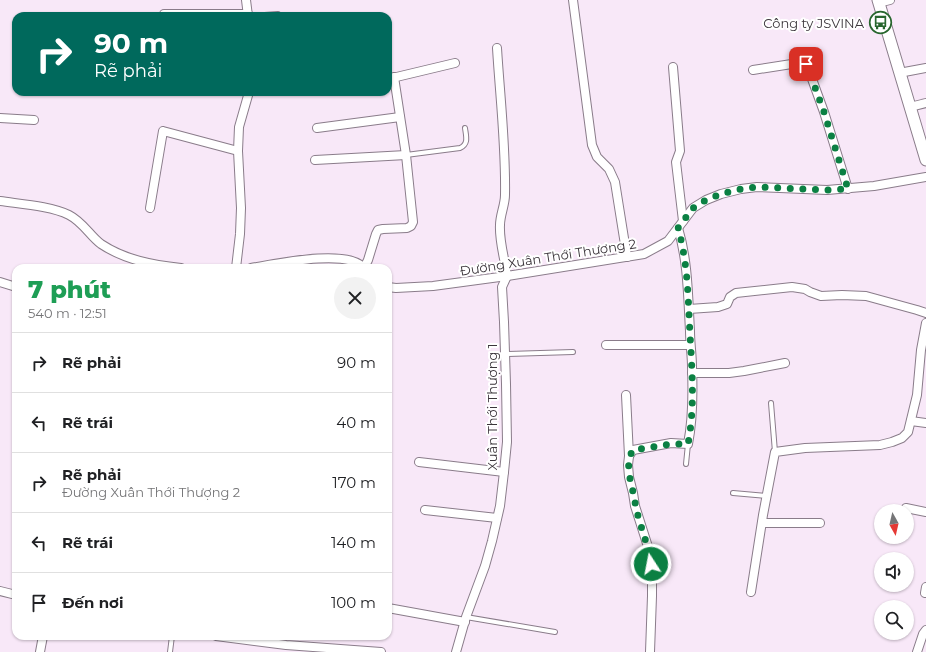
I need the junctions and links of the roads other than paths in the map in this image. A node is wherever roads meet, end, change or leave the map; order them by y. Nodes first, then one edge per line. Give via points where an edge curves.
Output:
1 (246, 0) edge
2 (573, 0) edge
3 (890, 0) edge
4 (878, 2) edge
5 (248, 12) edge
6 (497, 48) dead end
7 (455, 63) dead end
8 (673, 67) dead end
9 (926, 68) edge
10 (753, 70) dead end
11 (900, 73) junction
12 (392, 78) edge
13 (392, 82) edge
14 (248, 96) edge
15 (926, 103) edge
16 (910, 107) junction
17 (400, 117) junction
18 (0, 118) edge
19 (34, 120) dead end
20 (317, 128) dead end
21 (465, 128) dead end
22 (238, 150) junction
23 (406, 155) junction
24 (315, 160) dead end
25 (926, 160) edge
26 (926, 177) edge
27 (848, 189) junction
28 (0, 201) edge
29 (150, 208) dead end
30 (680, 224) junction
31 (627, 257) junction
32 (150, 264) edge
33 (236, 264) edge
34 (278, 264) edge
35 (361, 264) edge
36 (366, 264) edge
37 (507, 276) junction
38 (0, 282) edge
39 (12, 286) edge
40 (392, 288) edge
41 (689, 309) junction
42 (926, 313) edge
43 (926, 323) edge
44 (606, 345) dead end
45 (690, 345) junction
46 (573, 352) dead end
47 (505, 354) junction
48 (785, 363) dead end
49 (692, 373) junction
50 (626, 394) dead end
51 (771, 403) dead end
52 (911, 422) junction
53 (926, 423) edge
54 (688, 444) junction
55 (775, 452) junction
56 (630, 456) junction
57 (419, 462) dead end
58 (686, 464) dead end
59 (504, 472) junction
60 (733, 493) dead end
61 (767, 496) junction
62 (425, 510) dead end
63 (914, 510) edge
64 (926, 512) edge
65 (497, 518) junction
66 (820, 523) dead end
67 (762, 524) junction
68 (0, 591) edge
69 (751, 592) dead end
70 (12, 594) edge
71 (392, 609) edge
72 (466, 620) junction
73 (926, 630) edge
74 (555, 632) dead end
75 (42, 640) edge
76 (172, 640) edge
77 (251, 640) edge
78 (321, 650) edge
79 (40, 652) edge
80 (170, 652) edge
81 (381, 652) edge
82 (456, 652) edge
83 (650, 652) edge
84 (917, 652) edge

1 - 5 street
2 - 31 street via 592,145 597,157 609,169 615,182
3 - 4 street
4 - 11 main road
6 - 37 street via 505,197 500,239
7 - 12 street
8 - 30 street via 680,151 676,162
9 - 11 street
10 - 27 street via 806,64
11 - 16 main road
13 - 17 street
14 - 22 street via 239,126
15 - 16 street
16 - 25 main road
17 - 20 street
17 - 23 street
18 - 19 street
21 - 23 lane via 466,144 460,148
22 - 29 street via 163,131
22 - 33 street via 241,208
23 - 24 street
23 - 36 street via 413,222 407,228 378,230
26 - 27 street, Đường Xuân Thới Thượng 2
27 - 30 street, Đường Xuân Thới Thượng 2 via 741,189 706,200 693,208
28 - 32 street via 52,209 69,215 80,222 100,244 124,256
30 - 31 street, Đường Xuân Thới Thượng 2 via 668,241 644,254
30 - 41 street
31 - 37 street, Đường Xuân Thới Thượng 2
34 - 35 street via 340,258
37 - 40 street, Đường Xuân Thới Thượng 2 via 433,286
37 - 47 street, Xuân Thới Thượng 1 via 502,287
38 - 39 street
41 - 42 street via 727,304 730,297 736,293 792,287 821,296 866,296
41 - 45 street
43 - 52 street
44 - 45 street
45 - 49 street
46 - 47 lane
47 - 59 street, Xuân Thới Thượng 1 via 507,442
48 - 49 street via 744,372
49 - 54 street via 692,419
50 - 56 street
51 - 55 lane
52 - 53 street
52 - 55 street via 908,432 902,438 880,445
54 - 56 street via 633,450
54 - 58 lane
55 - 61 street
56 - 83 street via 629,477 650,553
57 - 59 street
59 - 65 street, Xuân Thới Thượng 1
60 - 61 lane
61 - 67 street
62 - 65 street
63 - 64 street
65 - 72 street, Xuân Thới Thượng 1 via 485,566
66 - 67 street
67 - 69 street
68 - 70 street
71 - 72 street
72 - 74 lane
72 - 82 street, Xuân Thới Thượng 1
73 - 84 street
75 - 79 street
76 - 80 lane
77 - 78 street
78 - 81 street

